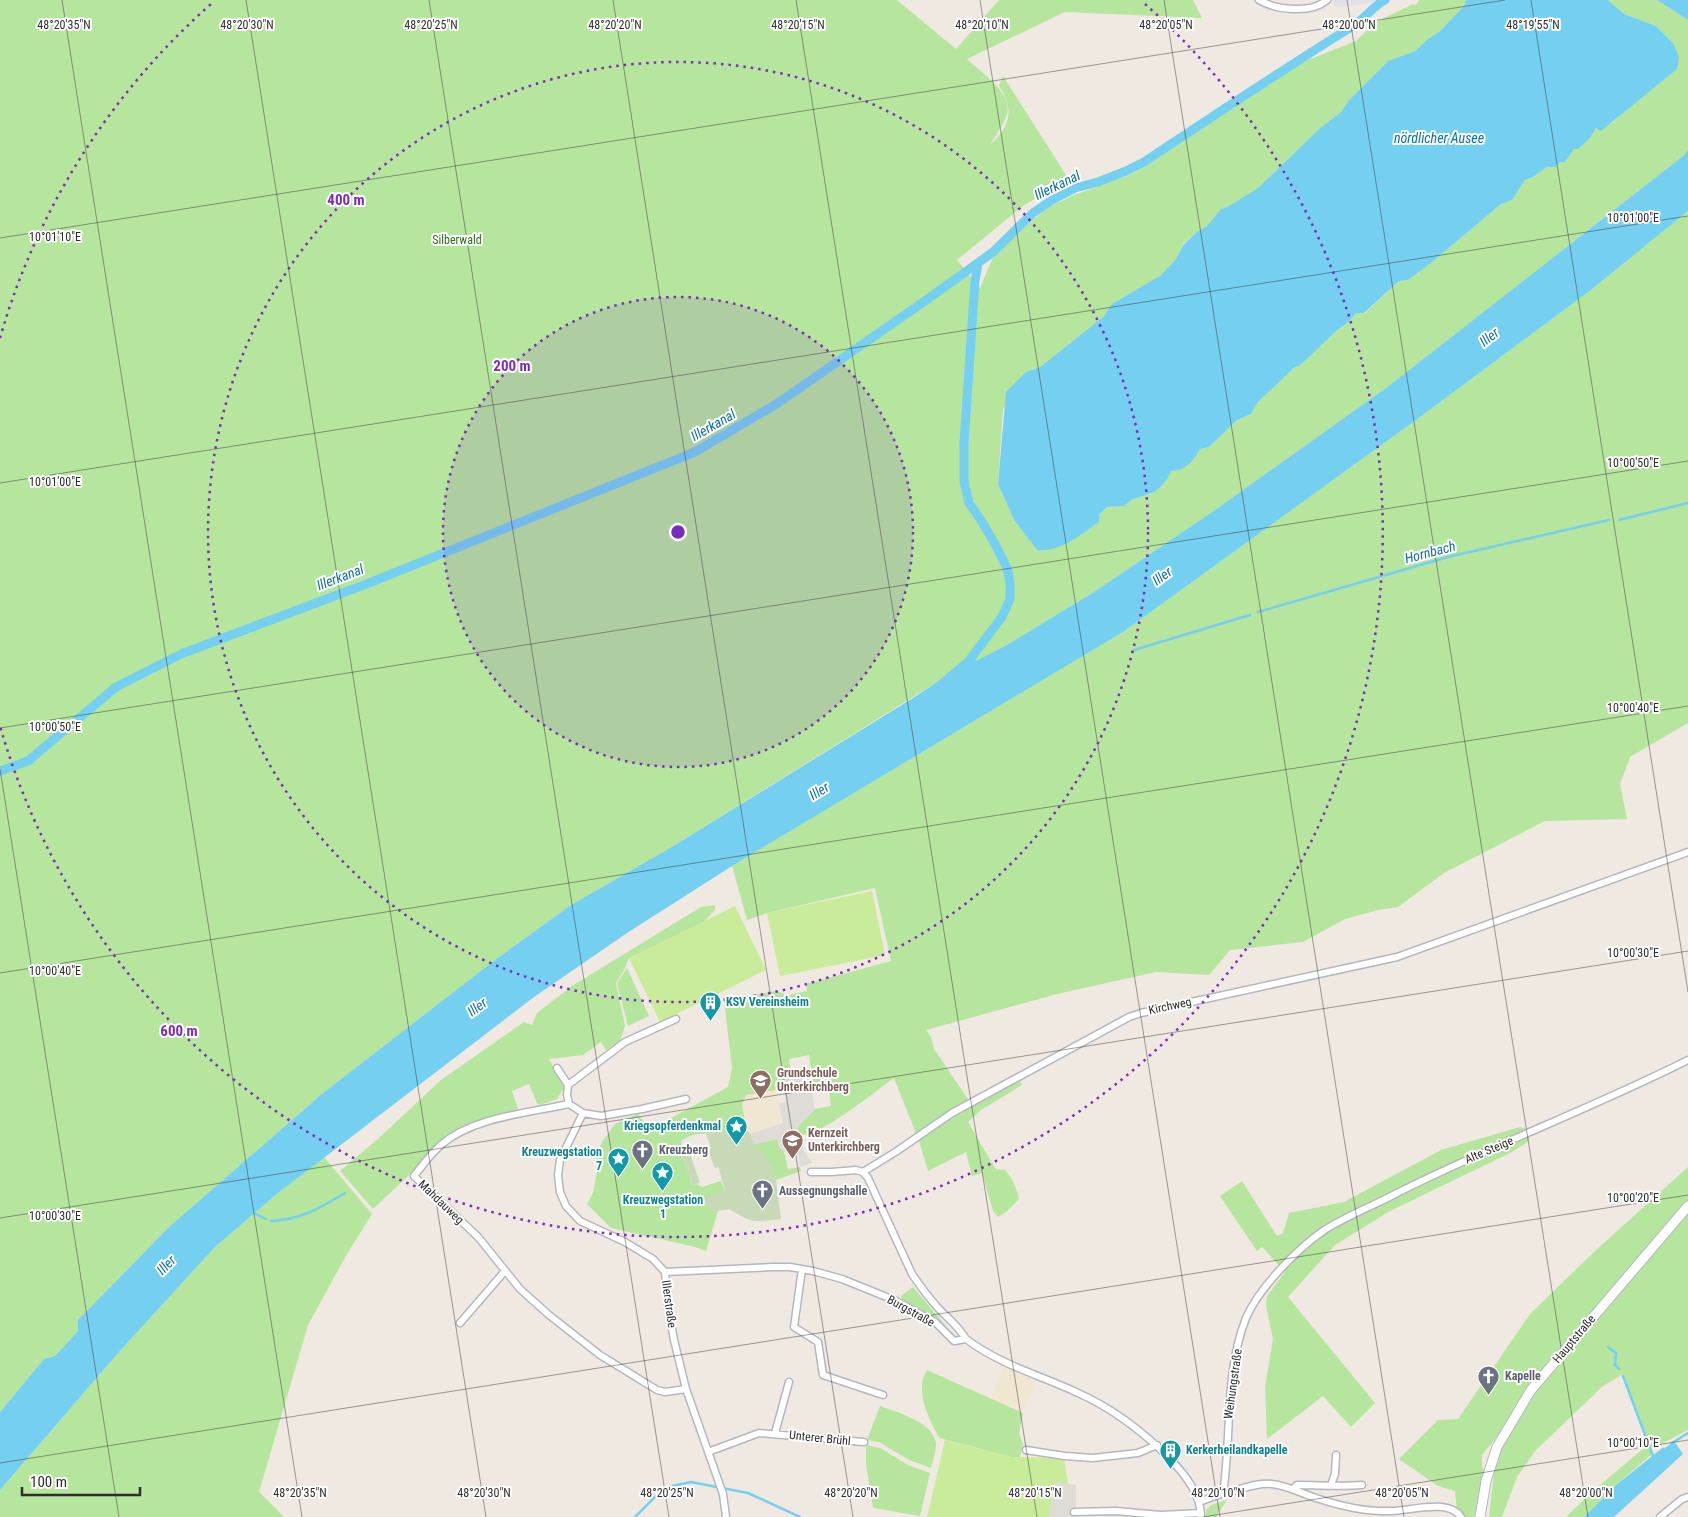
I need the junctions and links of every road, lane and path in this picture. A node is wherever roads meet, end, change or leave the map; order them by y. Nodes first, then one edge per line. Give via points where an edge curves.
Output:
1 (1259, 0) edge
2 (1327, 0) edge
3 (1688, 852) edge
4 (676, 1019) dead end
5 (1688, 1060) edge
6 (557, 1068) dead end
7 (568, 1085) junction
8 (686, 1099) dead end
9 (569, 1104) junction
10 (583, 1113) junction
11 (811, 1172) dead end
12 (863, 1172) junction
13 (1688, 1206) edge
14 (1296, 1253) joint
15 (802, 1270) junction
16 (505, 1271) junction
17 (664, 1272) junction
18 (460, 1323) dead end
19 (966, 1339) junction
20 (789, 1382) dead end
21 (686, 1389) junction
22 (883, 1395) dead end
23 (775, 1433) junction
24 (864, 1442) dead end
25 (1157, 1445) junction
26 (1026, 1450) dead end
27 (708, 1452) junction
28 (1336, 1455) dead end
29 (1331, 1484) junction
30 (1362, 1485) dead end
31 (1294, 1488) junction
32 (1223, 1493) junction
33 (1688, 1497) edge
34 (1199, 1502) junction
35 (1074, 1512) dead end
36 (1201, 1515) edge
37 (726, 1517) edge
38 (1461, 1517) edge
39 (1480, 1517) edge
40 (1660, 1517) edge

1 - 2 street via 1271,6 1291,9 1312,7
3 - 12 street, Kirchweg via 1396,957 1129,1017 952,1113
4 - 7 street via 625,1042
5 - 14 street, Alte Steige via 1452,1166 1324,1230
6 - 7 street
7 - 9 street
8 - 10 street via 601,1116
9 - 10 street
9 - 16 street, Mahdauweg via 487,1121 459,1132 441,1144 414,1176 478,1237
10 - 17 street, Illerstraße via 560,1160 560,1192 566,1206 580,1220 653,1259
11 - 12 street
12 - 19 street via 920,1287
13 - 39 main road, Hauptstraße via 1531,1390 1497,1447 1486,1481
14 - 32 street, Weihungstraße via 1260,1295 1246,1321 1232,1378
15 - 17 street, Burgstraße via 759,1267
15 - 19 street, Burgstraße via 842,1279 894,1300 935,1322 954,1341
15 - 22 street via 794,1327 818,1342 823,1375
16 - 18 street
16 - 21 street, Mahdauweg via 549,1315 600,1355 657,1390
17 - 21 street, Illerstraße via 668,1307
19 - 25 street, Burgstraße via 995,1358 1078,1393 1124,1418
20 - 23 street, Unterer Brühl
21 - 27 street, Illerstraße
23 - 24 street, Unterer Brühl
23 - 27 street, Unterer Brühl via 759,1432
25 - 26 street via 1138,1453 1093,1458
25 - 34 street, Burgstraße via 1188,1481
27 - 37 street, Illerstraße
28 - 29 street
29 - 30 street via 1346,1487
29 - 31 street via 1298,1485
31 - 32 street via 1270,1483
31 - 38 street via 1354,1508 1391,1511 1447,1508
32 - 34 street
33 - 40 street
34 - 36 street
35 - 36 street

